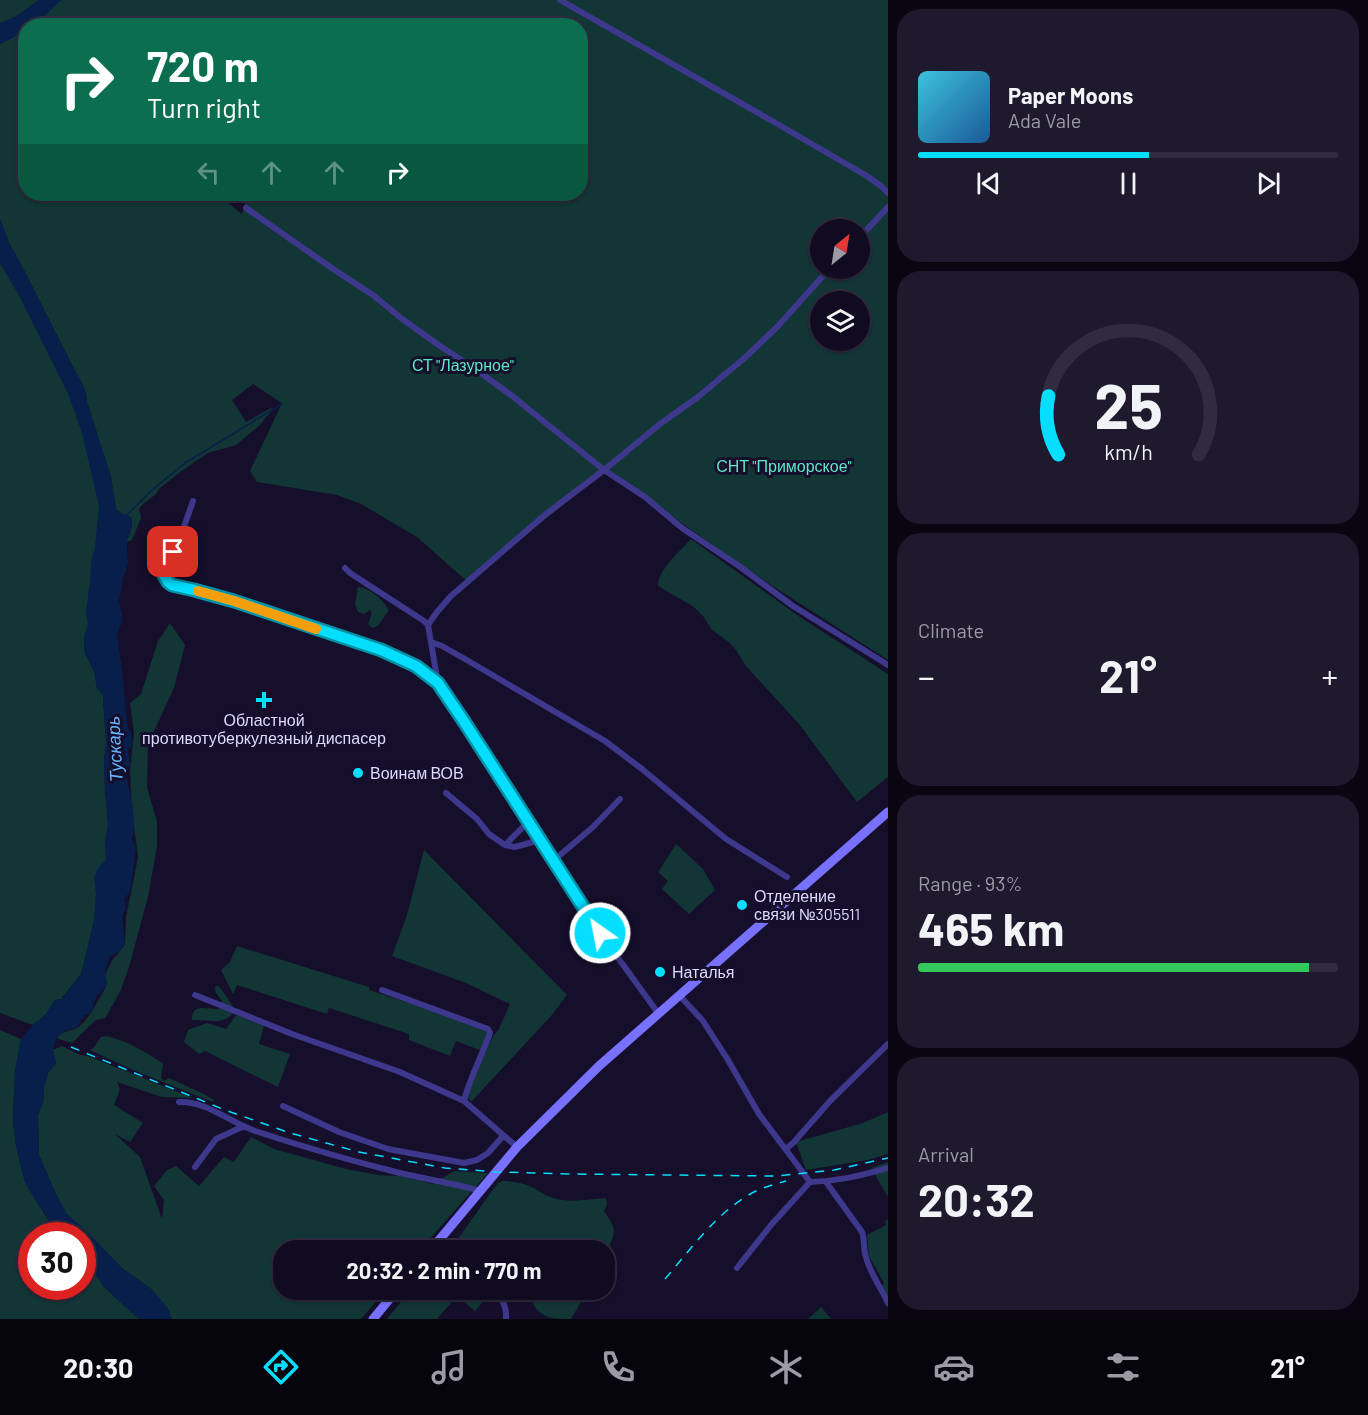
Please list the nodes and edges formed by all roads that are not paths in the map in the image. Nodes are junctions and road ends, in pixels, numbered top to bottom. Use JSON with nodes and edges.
{"nodes":[{"id":1,"x":560,"y":0,"type":"edge"},
{"id":2,"x":888,"y":193,"type":"edge"},
{"id":3,"x":888,"y":207,"type":"edge"},
{"id":4,"x":246,"y":208,"type":"dead end"},
{"id":5,"x":870,"y":226,"type":"edge"},
{"id":6,"x":820,"y":279,"type":"edge"},
{"id":7,"x":604,"y":470,"type":"junction"},
{"id":8,"x":193,"y":501,"type":"dead end"},
{"id":9,"x":345,"y":568,"type":"dead end"},
{"id":10,"x":428,"y":625,"type":"junction"},
{"id":11,"x":431,"y":642,"type":"junction"},
{"id":12,"x":888,"y":665,"type":"edge"},
{"id":13,"x":438,"y":683,"type":"junction"},
{"id":14,"x":446,"y":793,"type":"dead end"},
{"id":15,"x":620,"y":799,"type":"dead end"},
{"id":16,"x":888,"y":812,"type":"edge"},
{"id":17,"x":528,"y":822,"type":"junction"},
{"id":18,"x":540,"y":840,"type":"junction"},
{"id":19,"x":504,"y":845,"type":"junction"},
{"id":20,"x":553,"y":861,"type":"junction"},
{"id":21,"x":787,"y":877,"type":"dead end"},
{"id":22,"x":382,"y":990,"type":"dead end"},
{"id":23,"x":195,"y":995,"type":"dead end"},
{"id":24,"x":679,"y":995,"type":"junction"},
{"id":25,"x":658,"y":1013,"type":"junction"},
{"id":26,"x":888,"y":1044,"type":"edge"},
{"id":27,"x":464,"y":1101,"type":"junction"},
{"id":28,"x":178,"y":1102,"type":"dead end"},
{"id":29,"x":284,"y":1106,"type":"dead end"},
{"id":30,"x":244,"y":1126,"type":"junction"},
{"id":31,"x":503,"y":1136,"type":"junction"},
{"id":32,"x":517,"y":1147,"type":"junction"},
{"id":33,"x":786,"y":1149,"type":"junction"},
{"id":34,"x":195,"y":1167,"type":"dead end"},
{"id":35,"x":888,"y":1168,"type":"edge"},
{"id":36,"x":810,"y":1182,"type":"junction"},
{"id":37,"x":826,"y":1182,"type":"junction"},
{"id":38,"x":481,"y":1191,"type":"junction"},
{"id":39,"x":442,"y":1240,"type":"edge"},
{"id":40,"x":737,"y":1268,"type":"dead end"},
{"id":41,"x":389,"y":1300,"type":"edge"},
{"id":42,"x":502,"y":1300,"type":"edge"},
{"id":43,"x":888,"y":1303,"type":"edge"},
{"id":44,"x":373,"y":1319,"type":"edge"},
{"id":45,"x":506,"y":1319,"type":"edge"}],
"edges":[{"from":1,"to":2,"type":"street"},
{"from":3,"to":5,"type":"street"},
{"from":4,"to":7,"type":"street"},
{"from":6,"to":7,"type":"street"},
{"from":7,"to":10,"type":"street"},
{"from":7,"to":12,"type":"street"},
{"from":8,"to":13,"type":"street"},
{"from":9,"to":10,"type":"street"},
{"from":10,"to":11,"type":"street"},
{"from":11,"to":13,"type":"street"},
{"from":11,"to":21,"type":"street"},
{"from":13,"to":17,"type":"street"},
{"from":14,"to":19,"type":"street"},
{"from":15,"to":20,"type":"street"},
{"from":16,"to":24,"type":"main road"},
{"from":17,"to":18,"type":"street"},
{"from":17,"to":19,"type":"street"},
{"from":18,"to":19,"type":"street"},
{"from":18,"to":20,"type":"street"},
{"from":20,"to":25,"type":"street"},
{"from":22,"to":27,"type":"street"},
{"from":23,"to":27,"type":"street"},
{"from":24,"to":25,"type":"main road"},
{"from":24,"to":33,"type":"street"},
{"from":25,"to":32,"type":"main road"},
{"from":26,"to":33,"type":"street"},
{"from":27,"to":31,"type":"street"},
{"from":28,"to":30,"type":"street"},
{"from":29,"to":31,"type":"street"},
{"from":30,"to":34,"type":"street"},
{"from":30,"to":38,"type":"street"},
{"from":31,"to":32,"type":"street"},
{"from":32,"to":38,"type":"main road"},
{"from":33,"to":36,"type":"street"},
{"from":35,"to":37,"type":"street"},
{"from":36,"to":37,"type":"street"},
{"from":36,"to":40,"type":"street"},
{"from":37,"to":43,"type":"street"},
{"from":38,"to":39,"type":"main road"},
{"from":41,"to":44,"type":"main road"},
{"from":42,"to":45,"type":"street"}]}
